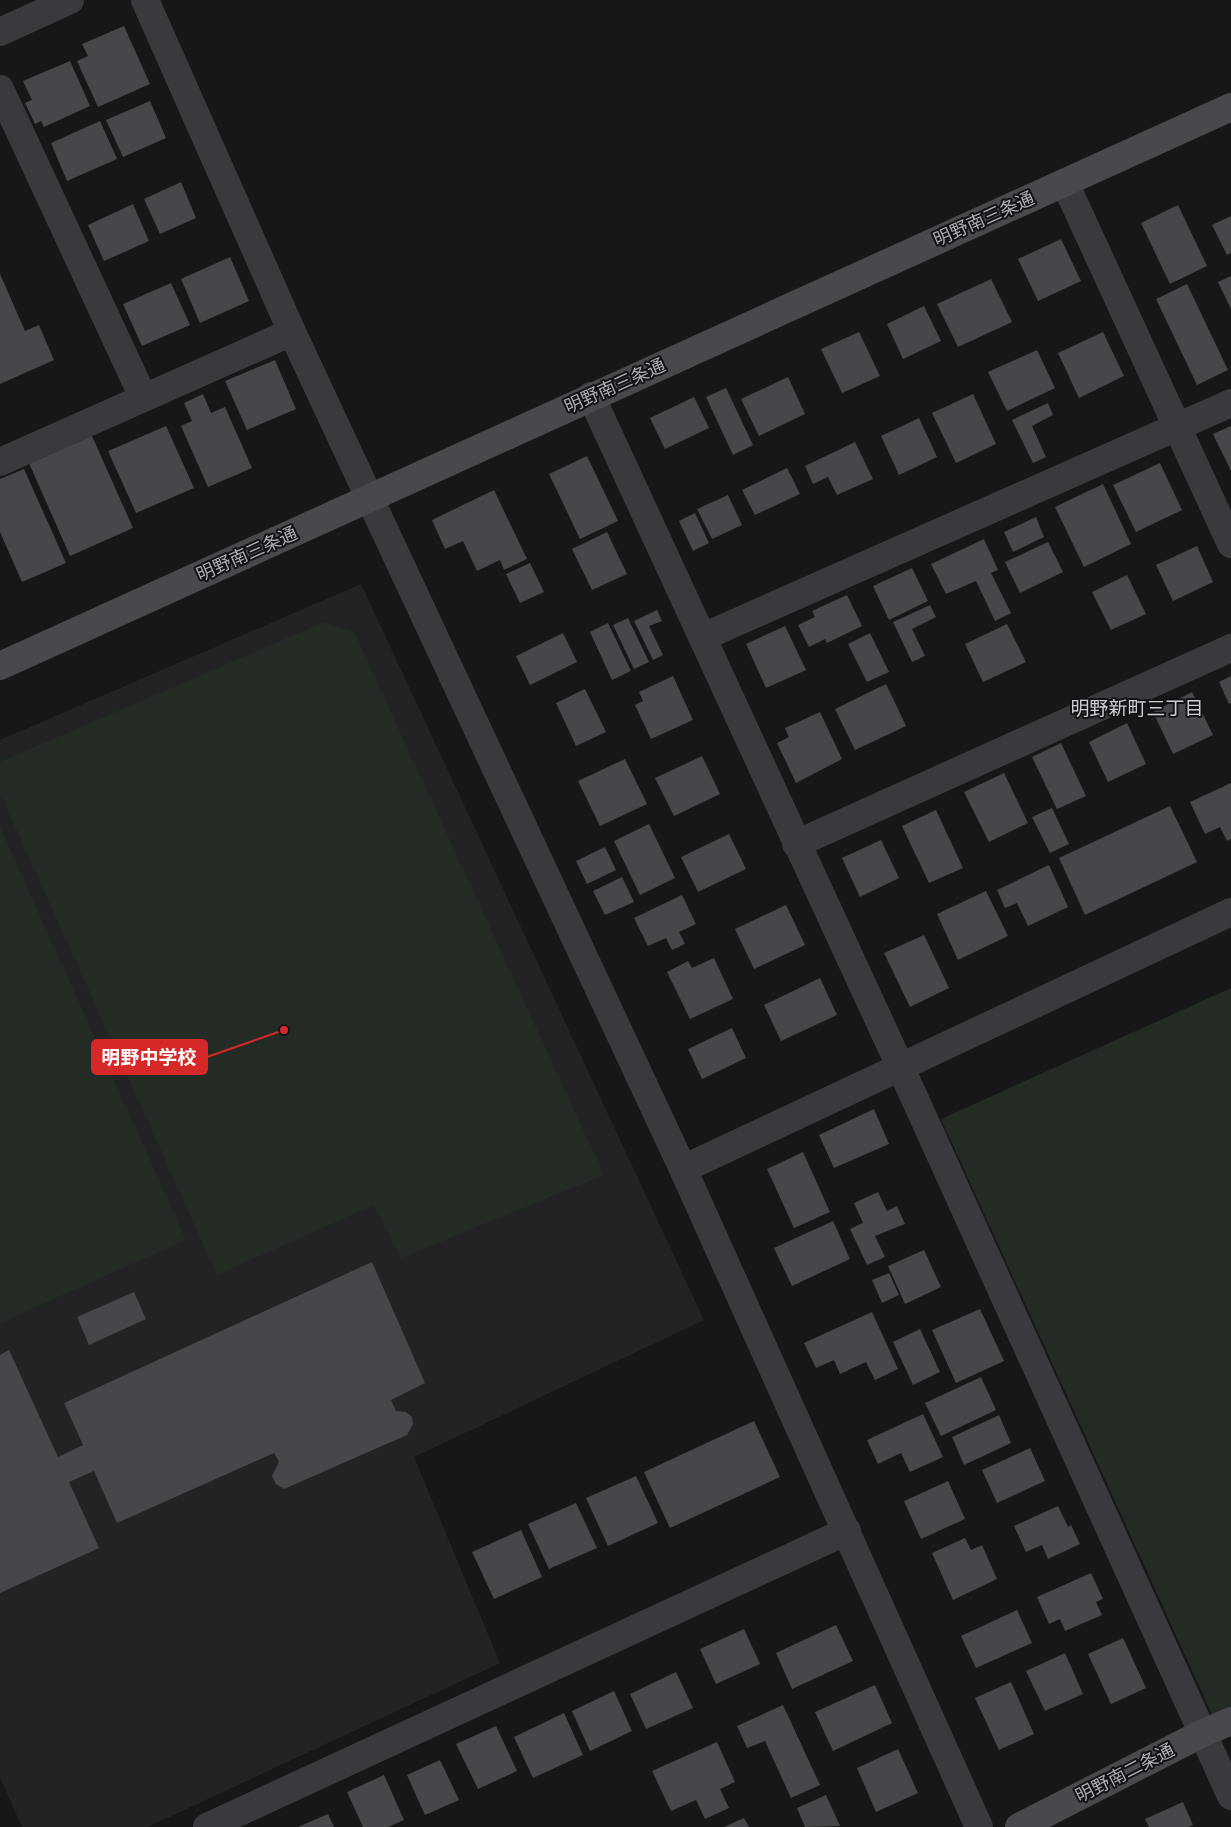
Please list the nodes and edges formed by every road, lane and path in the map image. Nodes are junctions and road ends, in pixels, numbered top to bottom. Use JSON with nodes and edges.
{"nodes":[{"id":1,"x":70,"y":0,"type":"edge"},
{"id":2,"x":145,"y":0,"type":"edge"},
{"id":3,"x":0,"y":32,"type":"edge"},
{"id":4,"x":0,"y":89,"type":"edge"},
{"id":5,"x":1231,"y":107,"type":"edge"},
{"id":6,"x":1064,"y":183,"type":"junction"},
{"id":7,"x":292,"y":332,"type":"junction"},
{"id":8,"x":591,"y":396,"type":"junction"},
{"id":9,"x":143,"y":397,"type":"junction"},
{"id":10,"x":1231,"y":403,"type":"edge"},
{"id":11,"x":1176,"y":428,"type":"junction"},
{"id":12,"x":0,"y":462,"type":"edge"},
{"id":13,"x":370,"y":498,"type":"junction"},
{"id":14,"x":1231,"y":544,"type":"edge"},
{"id":15,"x":703,"y":637,"type":"junction"},
{"id":16,"x":1231,"y":648,"type":"edge"},
{"id":17,"x":0,"y":666,"type":"edge"},
{"id":18,"x":796,"y":844,"type":"junction"},
{"id":19,"x":1231,"y":912,"type":"edge"},
{"id":20,"x":900,"y":1066,"type":"junction"},
{"id":21,"x":683,"y":1169,"type":"junction"},
{"id":22,"x":847,"y":1531,"type":"junction"},
{"id":23,"x":1231,"y":1721,"type":"edge"},
{"id":24,"x":1202,"y":1734,"type":"junction"},
{"id":25,"x":1231,"y":1796,"type":"edge"},
{"id":26,"x":207,"y":1827,"type":"edge"},
{"id":27,"x":979,"y":1827,"type":"edge"},
{"id":28,"x":1019,"y":1827,"type":"edge"}],
"edges":[{"from":1,"to":3,"type":"street"},
{"from":2,"to":7,"type":"street"},
{"from":4,"to":9,"type":"street"},
{"from":5,"to":6,"type":"street","name":"明野南三条通"},
{"from":6,"to":8,"type":"street","name":"明野南三条通"},
{"from":6,"to":11,"type":"street"},
{"from":7,"to":9,"type":"street"},
{"from":7,"to":13,"type":"street"},
{"from":8,"to":13,"type":"street","name":"明野南三条通"},
{"from":8,"to":15,"type":"street"},
{"from":9,"to":12,"type":"street"},
{"from":10,"to":11,"type":"street"},
{"from":11,"to":14,"type":"street"},
{"from":11,"to":15,"type":"street"},
{"from":13,"to":17,"type":"street","name":"明野南三条通"},
{"from":13,"to":21,"type":"street"},
{"from":15,"to":18,"type":"street"},
{"from":16,"to":18,"type":"street"},
{"from":18,"to":20,"type":"street"},
{"from":19,"to":20,"type":"street"},
{"from":20,"to":21,"type":"street"},
{"from":20,"to":24,"type":"street"},
{"from":21,"to":22,"type":"street"},
{"from":22,"to":26,"type":"street"},
{"from":22,"to":27,"type":"street"},
{"from":23,"to":24,"type":"street","name":"明野南二条通"},
{"from":24,"to":25,"type":"street"},
{"from":24,"to":28,"type":"street","name":"明野南二条通"}]}
